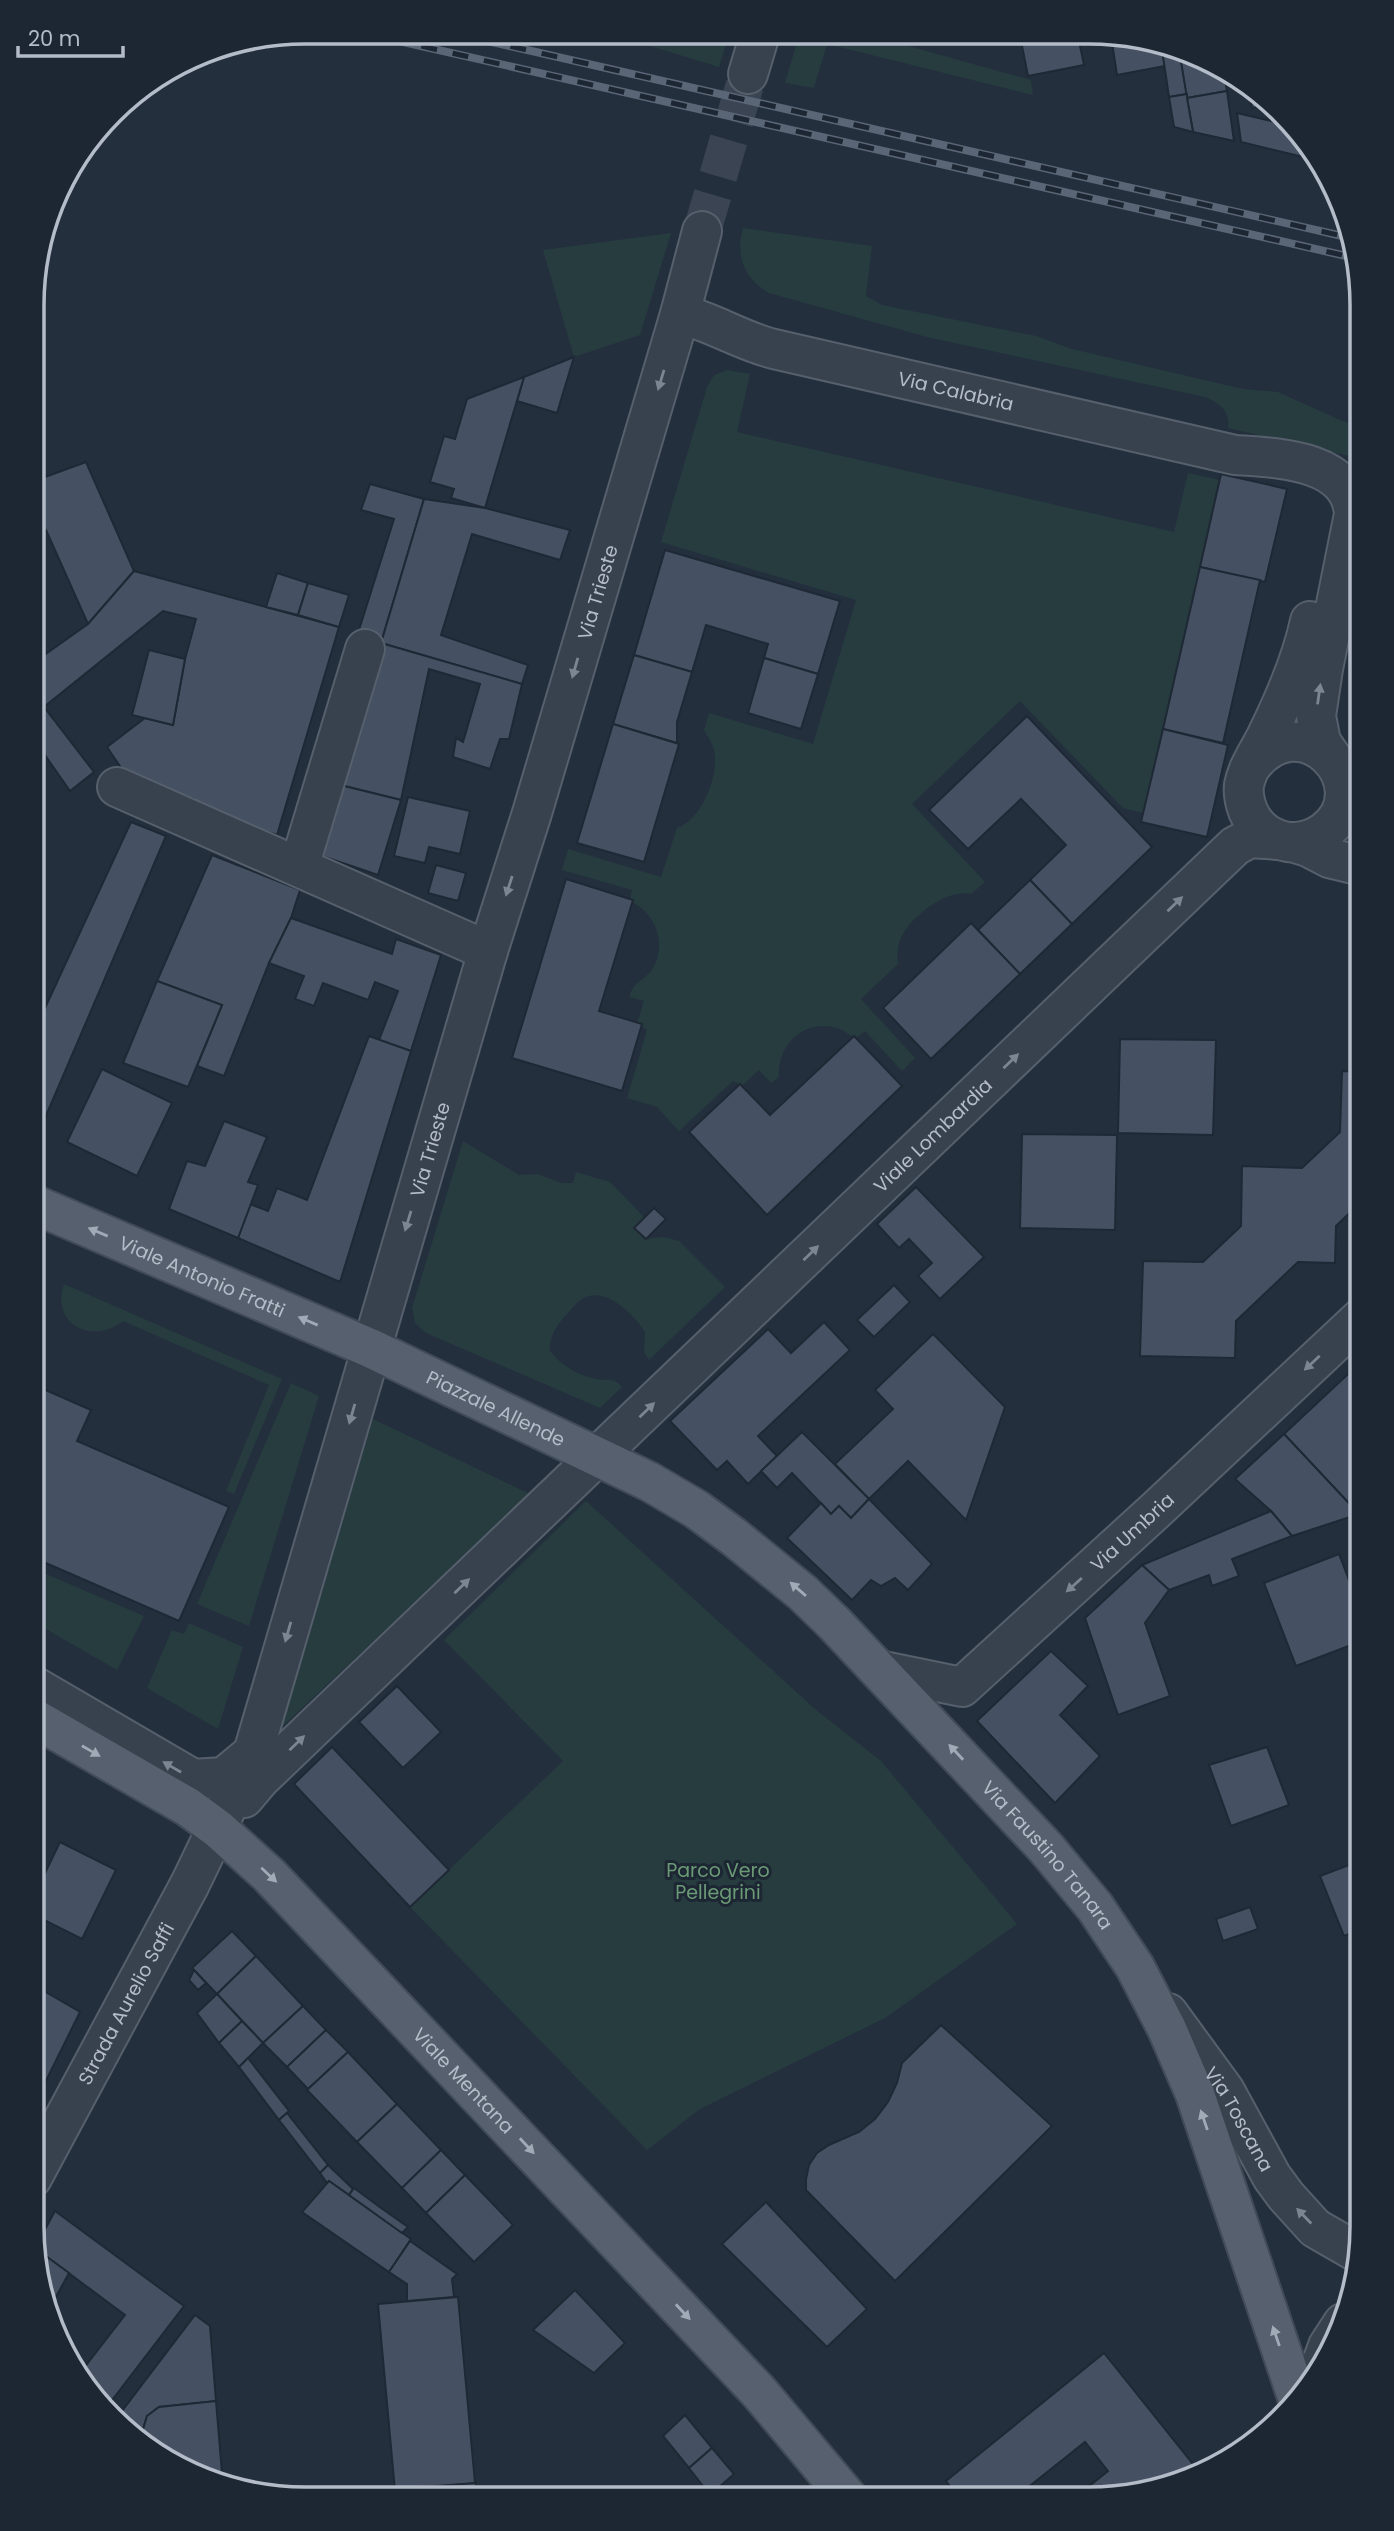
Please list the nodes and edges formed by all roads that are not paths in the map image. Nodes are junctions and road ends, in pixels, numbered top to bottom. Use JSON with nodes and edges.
{"nodes":[{"id":1,"x":757,"y":44,"type":"edge"},
{"id":2,"x":748,"y":74,"type":"tunnel mouth"},
{"id":3,"x":702,"y":231,"type":"tunnel mouth"},
{"id":4,"x":680,"y":314,"type":"junction"},
{"id":5,"x":1235,"y":455,"type":"junction"},
{"id":6,"x":1350,"y":495,"type":"edge"},
{"id":7,"x":1350,"y":534,"type":"edge"},
{"id":8,"x":365,"y":649,"type":"dead end"},
{"id":9,"x":1336,"y":765,"type":"junction"},
{"id":10,"x":1249,"y":769,"type":"junction"},
{"id":11,"x":1350,"y":787,"type":"edge"},
{"id":12,"x":117,"y":788,"type":"dead end"},
{"id":13,"x":1285,"y":841,"type":"junction"},
{"id":14,"x":1350,"y":863,"type":"edge"},
{"id":15,"x":299,"y":867,"type":"junction"},
{"id":16,"x":488,"y":951,"type":"junction"},
{"id":17,"x":44,"y":1209,"type":"edge"},
{"id":18,"x":1350,"y":1328,"type":"edge"},
{"id":19,"x":370,"y":1348,"type":"junction"},
{"id":20,"x":598,"y":1457,"type":"junction"},
{"id":21,"x":879,"y":1670,"type":"junction"},
{"id":22,"x":44,"y":1692,"type":"edge"},
{"id":23,"x":44,"y":1724,"type":"edge"},
{"id":24,"x":253,"y":1753,"type":"junction"},
{"id":25,"x":218,"y":1829,"type":"junction"},
{"id":26,"x":1135,"y":1967,"type":"junction"},
{"id":27,"x":44,"y":2155,"type":"edge"},
{"id":28,"x":1349,"y":2248,"type":"edge"},
{"id":29,"x":1294,"y":2388,"type":"edge"},
{"id":30,"x":839,"y":2487,"type":"edge"}],
"edges":[{"from":1,"to":2,"type":"street"},
{"from":3,"to":4,"type":"street","name":"Via Trieste"},
{"from":4,"to":5,"type":"street","name":"Via Calabria"},
{"from":4,"to":16,"type":"street","name":"Via Trieste","one_way":true},
{"from":6,"to":5,"type":"street","name":"Via Calabria","one_way":true},
{"from":5,"to":10,"type":"street","name":"Via Calabria"},
{"from":9,"to":7,"type":"street","name":"Via Calabria","one_way":true},
{"from":8,"to":15,"type":"street"},
{"from":9,"to":10,"type":"street"},
{"from":9,"to":11,"type":"street"},
{"from":9,"to":13,"type":"street","name":"Viale Lombardia"},
{"from":10,"to":13,"type":"street"},
{"from":12,"to":15,"type":"street"},
{"from":13,"to":14,"type":"street"},
{"from":20,"to":13,"type":"street","name":"Viale Lombardia","one_way":true},
{"from":15,"to":16,"type":"street"},
{"from":16,"to":19,"type":"street","name":"Via Trieste","one_way":true},
{"from":19,"to":17,"type":"main road","name":"Viale Antonio Fratti","one_way":true},
{"from":18,"to":21,"type":"street","name":"Via Umbria","one_way":true},
{"from":19,"to":20,"type":"main road","name":"Piazzale Allende"},
{"from":19,"to":24,"type":"street","one_way":true},
{"from":21,"to":20,"type":"main road","name":"Via Faustino Tanara","one_way":true},
{"from":25,"to":20,"type":"street","one_way":true},
{"from":26,"to":21,"type":"main road","name":"Via Faustino Tanara","one_way":true},
{"from":24,"to":22,"type":"street","one_way":true},
{"from":23,"to":25,"type":"main road","name":"Viale Mentana","one_way":true},
{"from":24,"to":25,"type":"street"},
{"from":25,"to":27,"type":"street","name":"Strada Aurelio Saffi"},
{"from":25,"to":30,"type":"main road","name":"Viale Mentana","one_way":true},
{"from":28,"to":26,"type":"street","name":"Via Toscana","one_way":true},
{"from":29,"to":26,"type":"main road","name":"Via Faustino Tanara","one_way":true}]}
